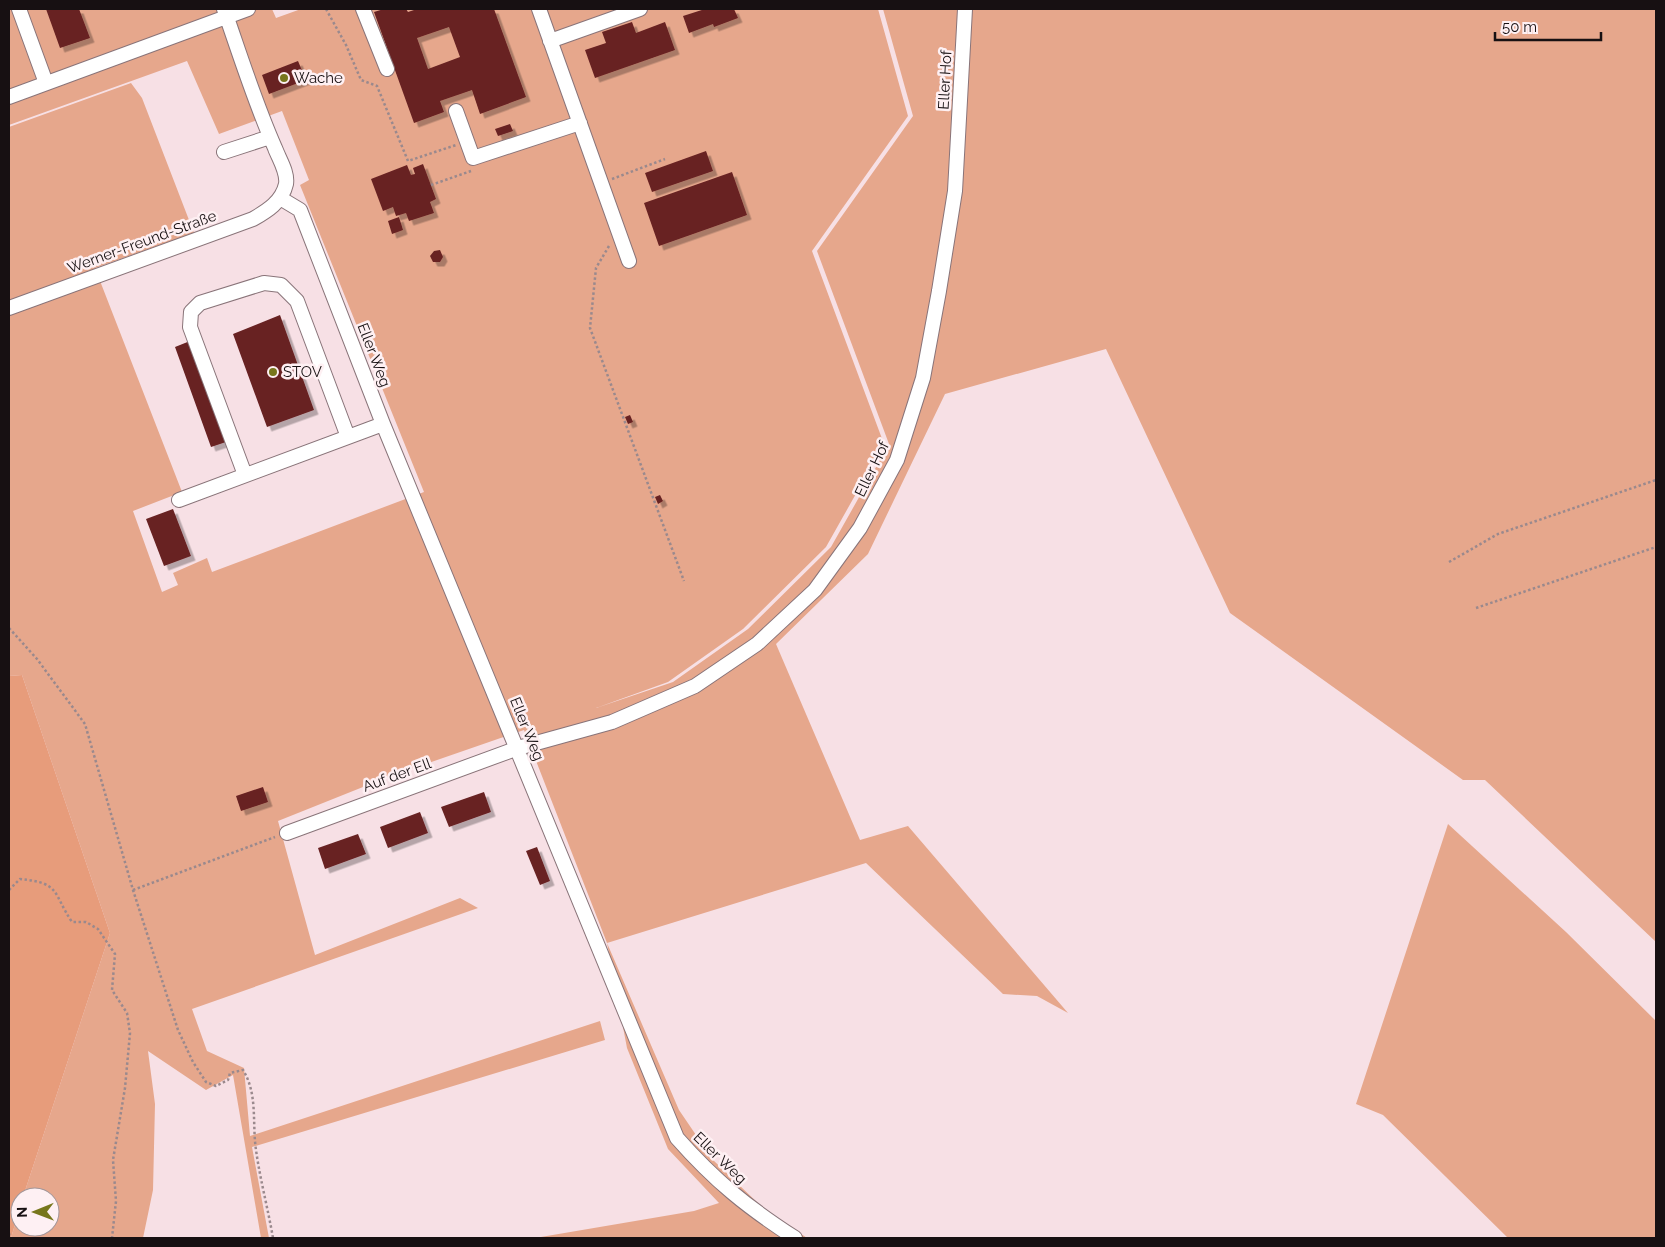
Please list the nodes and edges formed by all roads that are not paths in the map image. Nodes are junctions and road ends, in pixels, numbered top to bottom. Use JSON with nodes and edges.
{"nodes":[{"id":1,"x":19,"y":9,"type":"edge"},
{"id":2,"x":248,"y":9,"type":"edge"},
{"id":3,"x":363,"y":9,"type":"edge"},
{"id":4,"x":538,"y":9,"type":"edge"},
{"id":5,"x":640,"y":9,"type":"edge"},
{"id":6,"x":965,"y":9,"type":"edge"},
{"id":7,"x":225,"y":13,"type":"edge"},
{"id":8,"x":550,"y":41,"type":"junction"},
{"id":9,"x":387,"y":68,"type":"dead end"},
{"id":10,"x":46,"y":83,"type":"junction"},
{"id":11,"x":9,"y":97,"type":"edge"},
{"id":12,"x":456,"y":111,"type":"dead end"},
{"id":13,"x":580,"y":123,"type":"junction"},
{"id":14,"x":270,"y":137,"type":"junction"},
{"id":15,"x":224,"y":152,"type":"dead end"},
{"id":16,"x":280,"y":198,"type":"junction"},
{"id":17,"x":629,"y":261,"type":"dead end"},
{"id":18,"x":9,"y":308,"type":"edge"},
{"id":19,"x":383,"y":424,"type":"junction"},
{"id":20,"x":348,"y":437,"type":"junction"},
{"id":21,"x":246,"y":475,"type":"junction"},
{"id":22,"x":179,"y":500,"type":"dead end"},
{"id":23,"x":518,"y":748,"type":"junction"},
{"id":24,"x":287,"y":833,"type":"road end"},
{"id":25,"x":795,"y":1238,"type":"edge"}],
"edges":[{"from":1,"to":10,"type":"street"},
{"from":2,"to":7,"type":"street"},
{"from":3,"to":9,"type":"street"},
{"from":4,"to":8,"type":"street"},
{"from":5,"to":8,"type":"street"},
{"from":6,"to":23,"type":"street","name":"Eller Hof"},
{"from":7,"to":10,"type":"street"},
{"from":7,"to":14,"type":"street"},
{"from":8,"to":13,"type":"street"},
{"from":10,"to":11,"type":"street"},
{"from":12,"to":13,"type":"street"},
{"from":13,"to":17,"type":"street"},
{"from":14,"to":15,"type":"street"},
{"from":14,"to":16,"type":"street"},
{"from":16,"to":18,"type":"street","name":"Werner-Freund-Straße"},
{"from":16,"to":19,"type":"street","name":"Eller Weg"},
{"from":19,"to":20,"type":"street"},
{"from":19,"to":23,"type":"street","name":"Eller Weg"},
{"from":20,"to":21,"type":"street"},
{"from":20,"to":21,"type":"street"},
{"from":21,"to":22,"type":"street"},
{"from":23,"to":24,"type":"street","name":"Auf der Ell"},
{"from":23,"to":25,"type":"street","name":"Eller Weg"}]}
